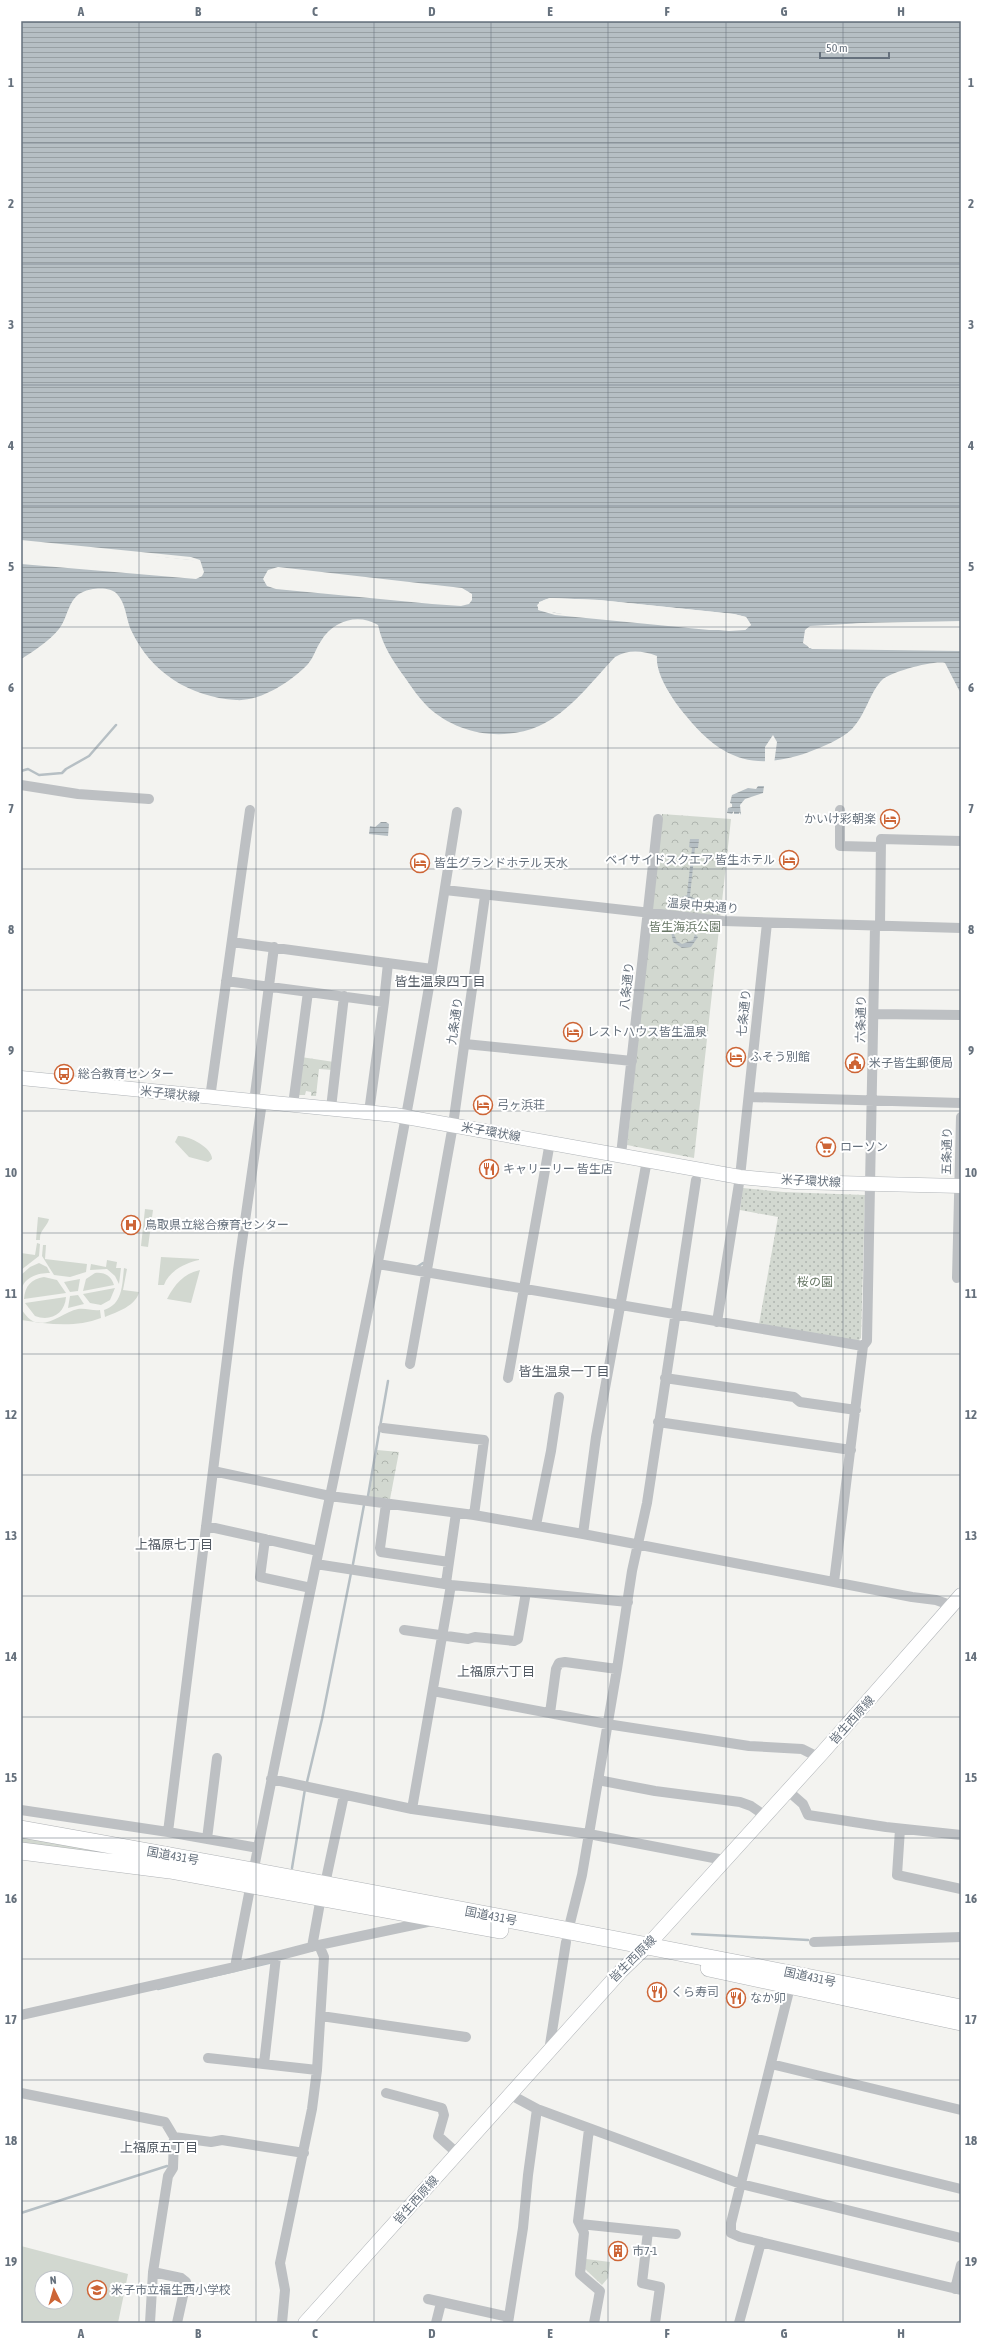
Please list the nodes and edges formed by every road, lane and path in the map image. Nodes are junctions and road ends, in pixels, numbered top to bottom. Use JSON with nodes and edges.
{"nodes":[{"id":1,"x":21,"y":785,"type":"edge"},
{"id":2,"x":149,"y":799,"type":"dead end"},
{"id":3,"x":250,"y":810,"type":"dead end"},
{"id":4,"x":840,"y":810,"type":"dead end"},
{"id":5,"x":457,"y":812,"type":"dead end"},
{"id":6,"x":658,"y":819,"type":"dead end"},
{"id":7,"x":961,"y":841,"type":"edge"},
{"id":8,"x":882,"y":843,"type":"junction"},
{"id":9,"x":445,"y":890,"type":"junction"},
{"id":10,"x":485,"y":896,"type":"junction"},
{"id":11,"x":647,"y":914,"type":"junction"},
{"id":12,"x":767,"y":923,"type":"junction"},
{"id":13,"x":878,"y":926,"type":"junction"},
{"id":14,"x":961,"y":928,"type":"edge"},
{"id":15,"x":232,"y":942,"type":"junction"},
{"id":16,"x":274,"y":947,"type":"junction"},
{"id":17,"x":388,"y":963,"type":"junction"},
{"id":18,"x":432,"y":969,"type":"junction"},
{"id":19,"x":226,"y":981,"type":"junction"},
{"id":20,"x":269,"y":986,"type":"junction"},
{"id":21,"x":308,"y":992,"type":"junction"},
{"id":22,"x":344,"y":996,"type":"junction"},
{"id":23,"x":384,"y":1002,"type":"junction"},
{"id":24,"x":874,"y":1014,"type":"junction"},
{"id":25,"x":961,"y":1015,"type":"edge"},
{"id":26,"x":465,"y":1044,"type":"junction"},
{"id":27,"x":632,"y":1061,"type":"junction"},
{"id":28,"x":21,"y":1078,"type":"edge"},
{"id":29,"x":748,"y":1097,"type":"junction"},
{"id":30,"x":210,"y":1098,"type":"junction"},
{"id":31,"x":873,"y":1100,"type":"junction"},
{"id":32,"x":258,"y":1102,"type":"junction"},
{"id":33,"x":961,"y":1103,"type":"edge"},
{"id":34,"x":293,"y":1105,"type":"junction"},
{"id":35,"x":331,"y":1108,"type":"junction"},
{"id":36,"x":370,"y":1112,"type":"junction"},
{"id":37,"x":406,"y":1117,"type":"junction"},
{"id":38,"x":961,"y":1117,"type":"edge"},
{"id":39,"x":452,"y":1125,"type":"junction"},
{"id":40,"x":550,"y":1142,"type":"junction"},
{"id":41,"x":621,"y":1155,"type":"junction"},
{"id":42,"x":647,"y":1160,"type":"junction"},
{"id":43,"x":740,"y":1176,"type":"junction"},
{"id":44,"x":696,"y":1180,"type":"dead end"},
{"id":45,"x":872,"y":1184,"type":"junction"},
{"id":46,"x":960,"y":1186,"type":"edge"},
{"id":47,"x":378,"y":1264,"type":"junction"},
{"id":48,"x":426,"y":1272,"type":"junction"},
{"id":49,"x":957,"y":1278,"type":"dead end"},
{"id":50,"x":524,"y":1290,"type":"junction"},
{"id":51,"x":619,"y":1305,"type":"junction"},
{"id":52,"x":675,"y":1315,"type":"junction"},
{"id":53,"x":717,"y":1322,"type":"junction"},
{"id":54,"x":863,"y":1346,"type":"junction"},
{"id":55,"x":410,"y":1364,"type":"dead end"},
{"id":56,"x":508,"y":1378,"type":"dead end"},
{"id":57,"x":665,"y":1378,"type":"junction"},
{"id":58,"x":559,"y":1397,"type":"dead end"},
{"id":59,"x":856,"y":1410,"type":"junction"},
{"id":60,"x":658,"y":1422,"type":"junction"},
{"id":61,"x":383,"y":1428,"type":"dead end"},
{"id":62,"x":851,"y":1450,"type":"junction"},
{"id":63,"x":213,"y":1471,"type":"junction"},
{"id":64,"x":330,"y":1496,"type":"junction"},
{"id":65,"x":386,"y":1504,"type":"junction"},
{"id":66,"x":456,"y":1513,"type":"junction"},
{"id":67,"x":474,"y":1515,"type":"junction"},
{"id":68,"x":536,"y":1525,"type":"junction"},
{"id":69,"x":206,"y":1526,"type":"junction"},
{"id":70,"x":583,"y":1534,"type":"junction"},
{"id":71,"x":265,"y":1539,"type":"junction"},
{"id":72,"x":638,"y":1544,"type":"junction"},
{"id":73,"x":318,"y":1551,"type":"junction"},
{"id":74,"x":449,"y":1562,"type":"junction"},
{"id":75,"x":316,"y":1564,"type":"junction"},
{"id":76,"x":834,"y":1582,"type":"junction"},
{"id":77,"x":448,"y":1584,"type":"junction"},
{"id":78,"x":311,"y":1588,"type":"junction"},
{"id":79,"x":526,"y":1592,"type":"junction"},
{"id":80,"x":957,"y":1600,"type":"edge"},
{"id":81,"x":628,"y":1602,"type":"junction"},
{"id":82,"x":404,"y":1630,"type":"dead end"},
{"id":83,"x":444,"y":1636,"type":"junction"},
{"id":84,"x":618,"y":1669,"type":"junction"},
{"id":85,"x":433,"y":1692,"type":"junction"},
{"id":86,"x":550,"y":1713,"type":"junction"},
{"id":87,"x":607,"y":1724,"type":"junction"},
{"id":88,"x":218,"y":1758,"type":"dead end"},
{"id":89,"x":818,"y":1758,"type":"junction"},
{"id":90,"x":271,"y":1779,"type":"junction"},
{"id":91,"x":598,"y":1780,"type":"junction"},
{"id":92,"x":787,"y":1790,"type":"junction"},
{"id":93,"x":344,"y":1794,"type":"junction"},
{"id":94,"x":412,"y":1809,"type":"junction"},
{"id":95,"x":21,"y":1810,"type":"edge"},
{"id":96,"x":764,"y":1815,"type":"junction"},
{"id":97,"x":21,"y":1829,"type":"edge"},
{"id":98,"x":900,"y":1829,"type":"junction"},
{"id":99,"x":168,"y":1832,"type":"junction"},
{"id":100,"x":589,"y":1834,"type":"junction"},
{"id":101,"x":961,"y":1835,"type":"edge"},
{"id":102,"x":208,"y":1839,"type":"junction"},
{"id":103,"x":258,"y":1848,"type":"junction"},
{"id":104,"x":21,"y":1851,"type":"edge"},
{"id":105,"x":724,"y":1860,"type":"junction"},
{"id":106,"x":252,"y":1877,"type":"junction"},
{"id":107,"x":961,"y":1889,"type":"edge"},
{"id":108,"x":323,"y":1890,"type":"junction"},
{"id":109,"x":442,"y":1918,"type":"junction"},
{"id":110,"x":567,"y":1937,"type":"junction"},
{"id":111,"x":961,"y":1937,"type":"edge"},
{"id":112,"x":814,"y":1942,"type":"dead end"},
{"id":113,"x":316,"y":1946,"type":"junction"},
{"id":114,"x":643,"y":1950,"type":"junction"},
{"id":115,"x":276,"y":1958,"type":"junction"},
{"id":116,"x":235,"y":1968,"type":"junction"},
{"id":117,"x":790,"y":1987,"type":"junction"},
{"id":118,"x":961,"y":2008,"type":"edge"},
{"id":119,"x":21,"y":2014,"type":"edge"},
{"id":120,"x":321,"y":2016,"type":"junction"},
{"id":121,"x":961,"y":2022,"type":"edge"},
{"id":122,"x":466,"y":2037,"type":"dead end"},
{"id":123,"x":549,"y":2051,"type":"junction"},
{"id":124,"x":208,"y":2058,"type":"dead end"},
{"id":125,"x":264,"y":2064,"type":"junction"},
{"id":126,"x":771,"y":2064,"type":"junction"},
{"id":127,"x":317,"y":2070,"type":"junction"},
{"id":128,"x":21,"y":2093,"type":"edge"},
{"id":129,"x":386,"y":2093,"type":"dead end"},
{"id":130,"x":511,"y":2095,"type":"junction"},
{"id":131,"x":537,"y":2109,"type":"junction"},
{"id":132,"x":961,"y":2110,"type":"edge"},
{"id":133,"x":590,"y":2129,"type":"junction"},
{"id":134,"x":174,"y":2137,"type":"junction"},
{"id":135,"x":753,"y":2138,"type":"junction"},
{"id":136,"x":304,"y":2153,"type":"junction"},
{"id":137,"x":458,"y":2154,"type":"junction"},
{"id":138,"x":741,"y":2184,"type":"junction"},
{"id":139,"x":961,"y":2189,"type":"edge"},
{"id":140,"x":580,"y":2224,"type":"junction"},
{"id":141,"x":648,"y":2231,"type":"junction"},
{"id":142,"x":676,"y":2234,"type":"dead end"},
{"id":143,"x":961,"y":2238,"type":"edge"},
{"id":144,"x":761,"y":2242,"type":"junction"},
{"id":145,"x":961,"y":2265,"type":"edge"},
{"id":146,"x":153,"y":2272,"type":"junction"},
{"id":147,"x":958,"y":2290,"type":"edge"},
{"id":148,"x":428,"y":2299,"type":"dead end"},
{"id":149,"x":441,"y":2303,"type":"junction"},
{"id":150,"x":508,"y":2320,"type":"edge"},
{"id":151,"x":151,"y":2323,"type":"edge"},
{"id":152,"x":177,"y":2323,"type":"edge"},
{"id":153,"x":282,"y":2323,"type":"edge"},
{"id":154,"x":305,"y":2323,"type":"edge"},
{"id":155,"x":436,"y":2323,"type":"edge"},
{"id":156,"x":594,"y":2323,"type":"edge"},
{"id":157,"x":655,"y":2323,"type":"edge"},
{"id":158,"x":739,"y":2323,"type":"edge"}],
"edges":[{"from":1,"to":2,"type":"street"},
{"from":3,"to":15,"type":"street"},
{"from":4,"to":8,"type":"street"},
{"from":5,"to":9,"type":"street"},
{"from":6,"to":11,"type":"street","name":"八条通り"},
{"from":7,"to":8,"type":"street"},
{"from":8,"to":13,"type":"street","name":"六条通り"},
{"from":9,"to":10,"type":"street","name":"温泉中央通り"},
{"from":9,"to":18,"type":"street"},
{"from":10,"to":11,"type":"street","name":"温泉中央通り"},
{"from":10,"to":26,"type":"street","name":"九条通り"},
{"from":11,"to":12,"type":"street","name":"温泉中央通り"},
{"from":11,"to":27,"type":"street","name":"八条通り"},
{"from":12,"to":13,"type":"street","name":"温泉中央通り"},
{"from":12,"to":29,"type":"street","name":"七条通り"},
{"from":13,"to":14,"type":"street","name":"温泉中央通り"},
{"from":13,"to":24,"type":"street","name":"六条通り"},
{"from":15,"to":16,"type":"street"},
{"from":15,"to":19,"type":"street"},
{"from":16,"to":17,"type":"street"},
{"from":16,"to":20,"type":"street"},
{"from":17,"to":18,"type":"street"},
{"from":17,"to":23,"type":"street"},
{"from":18,"to":37,"type":"street"},
{"from":19,"to":20,"type":"street"},
{"from":19,"to":30,"type":"street"},
{"from":20,"to":21,"type":"street"},
{"from":20,"to":32,"type":"street"},
{"from":21,"to":22,"type":"street"},
{"from":21,"to":34,"type":"street"},
{"from":22,"to":23,"type":"street"},
{"from":22,"to":35,"type":"street"},
{"from":23,"to":36,"type":"street"},
{"from":24,"to":25,"type":"street"},
{"from":24,"to":31,"type":"street","name":"六条通り"},
{"from":26,"to":27,"type":"street"},
{"from":26,"to":39,"type":"street","name":"九条通り"},
{"from":27,"to":41,"type":"street","name":"八条通り"},
{"from":28,"to":30,"type":"main road","name":"米子環状線"},
{"from":29,"to":31,"type":"street"},
{"from":29,"to":43,"type":"street","name":"七条通り"},
{"from":30,"to":32,"type":"main road","name":"米子環状線"},
{"from":31,"to":33,"type":"street"},
{"from":31,"to":45,"type":"street","name":"六条通り"},
{"from":32,"to":34,"type":"main road","name":"米子環状線"},
{"from":32,"to":63,"type":"street"},
{"from":34,"to":35,"type":"main road","name":"米子環状線"},
{"from":35,"to":36,"type":"main road","name":"米子環状線"},
{"from":36,"to":37,"type":"main road","name":"米子環状線"},
{"from":37,"to":39,"type":"main road","name":"米子環状線"},
{"from":37,"to":47,"type":"street"},
{"from":38,"to":46,"type":"street","name":"五条通り"},
{"from":39,"to":40,"type":"main road","name":"米子環状線"},
{"from":39,"to":48,"type":"street","name":"九条通り"},
{"from":40,"to":41,"type":"main road","name":"米子環状線"},
{"from":40,"to":50,"type":"street"},
{"from":41,"to":42,"type":"main road","name":"米子環状線"},
{"from":42,"to":43,"type":"main road","name":"米子環状線"},
{"from":42,"to":51,"type":"street"},
{"from":43,"to":45,"type":"main road","name":"米子環状線"},
{"from":43,"to":53,"type":"street","name":"七条通り"},
{"from":44,"to":52,"type":"street"},
{"from":45,"to":46,"type":"main road","name":"米子環状線"},
{"from":45,"to":54,"type":"street","name":"六条通り"},
{"from":46,"to":49,"type":"street","name":"五条通り"},
{"from":47,"to":48,"type":"street"},
{"from":47,"to":64,"type":"street"},
{"from":48,"to":50,"type":"street"},
{"from":48,"to":55,"type":"street","name":"九条通り"},
{"from":50,"to":51,"type":"street"},
{"from":50,"to":56,"type":"street"},
{"from":51,"to":52,"type":"street"},
{"from":51,"to":70,"type":"street"},
{"from":52,"to":53,"type":"street"},
{"from":52,"to":57,"type":"street"},
{"from":53,"to":54,"type":"street"},
{"from":54,"to":59,"type":"street","name":"六条通り"},
{"from":57,"to":59,"type":"street"},
{"from":57,"to":60,"type":"street"},
{"from":58,"to":68,"type":"street"},
{"from":59,"to":62,"type":"street","name":"六条通り"},
{"from":60,"to":62,"type":"street"},
{"from":60,"to":72,"type":"street"},
{"from":61,"to":67,"type":"street"},
{"from":62,"to":76,"type":"street","name":"六条通り"},
{"from":63,"to":64,"type":"street"},
{"from":63,"to":69,"type":"street"},
{"from":64,"to":65,"type":"street"},
{"from":64,"to":73,"type":"street"},
{"from":65,"to":66,"type":"street"},
{"from":65,"to":74,"type":"street"},
{"from":66,"to":67,"type":"street"},
{"from":66,"to":74,"type":"street"},
{"from":67,"to":68,"type":"street"},
{"from":68,"to":70,"type":"street"},
{"from":69,"to":71,"type":"street"},
{"from":69,"to":99,"type":"street"},
{"from":70,"to":72,"type":"street"},
{"from":71,"to":73,"type":"street"},
{"from":71,"to":78,"type":"street"},
{"from":72,"to":76,"type":"street"},
{"from":72,"to":81,"type":"street"},
{"from":73,"to":75,"type":"street"},
{"from":74,"to":77,"type":"street"},
{"from":75,"to":77,"type":"street"},
{"from":75,"to":78,"type":"street"},
{"from":76,"to":80,"type":"street"},
{"from":77,"to":79,"type":"street"},
{"from":77,"to":83,"type":"street"},
{"from":78,"to":90,"type":"street"},
{"from":79,"to":81,"type":"street"},
{"from":79,"to":83,"type":"street"},
{"from":80,"to":89,"type":"main road","name":"皆生西原線"},
{"from":81,"to":84,"type":"street"},
{"from":82,"to":83,"type":"street"},
{"from":83,"to":85,"type":"street"},
{"from":84,"to":86,"type":"street"},
{"from":84,"to":87,"type":"street"},
{"from":85,"to":86,"type":"street"},
{"from":85,"to":94,"type":"street"},
{"from":86,"to":87,"type":"street"},
{"from":87,"to":89,"type":"street"},
{"from":87,"to":91,"type":"street"},
{"from":88,"to":102,"type":"street"},
{"from":89,"to":92,"type":"main road","name":"皆生西原線"},
{"from":90,"to":93,"type":"street"},
{"from":90,"to":103,"type":"street"},
{"from":91,"to":96,"type":"street"},
{"from":91,"to":100,"type":"street"},
{"from":92,"to":96,"type":"main road","name":"皆生西原線"},
{"from":92,"to":98,"type":"street"},
{"from":93,"to":94,"type":"street"},
{"from":93,"to":108,"type":"street"},
{"from":94,"to":100,"type":"street"},
{"from":95,"to":99,"type":"street"},
{"from":96,"to":105,"type":"main road","name":"皆生西原線"},
{"from":97,"to":106,"type":"highway","name":"国道431号"},
{"from":98,"to":101,"type":"street"},
{"from":98,"to":107,"type":"street"},
{"from":99,"to":102,"type":"street"},
{"from":100,"to":105,"type":"street"},
{"from":100,"to":110,"type":"street"},
{"from":102,"to":103,"type":"street"},
{"from":103,"to":106,"type":"street"},
{"from":104,"to":106,"type":"highway","name":"国道431号"},
{"from":105,"to":114,"type":"main road","name":"皆生西原線"},
{"from":106,"to":108,"type":"highway","name":"国道431号"},
{"from":106,"to":116,"type":"street"},
{"from":108,"to":109,"type":"highway","name":"国道431号"},
{"from":108,"to":110,"type":"highway","name":"国道431号"},
{"from":108,"to":113,"type":"street"},
{"from":109,"to":110,"type":"highway","name":"国道431号"},
{"from":109,"to":113,"type":"street"},
{"from":110,"to":114,"type":"highway","name":"国道431号"},
{"from":110,"to":123,"type":"street"},
{"from":111,"to":112,"type":"street"},
{"from":113,"to":115,"type":"street"},
{"from":113,"to":120,"type":"street"},
{"from":114,"to":117,"type":"highway","name":"国道431号"},
{"from":114,"to":118,"type":"highway","name":"国道431号"},
{"from":114,"to":123,"type":"main road","name":"皆生西原線"},
{"from":115,"to":116,"type":"street"},
{"from":115,"to":125,"type":"street"},
{"from":116,"to":119,"type":"street"},
{"from":117,"to":121,"type":"highway","name":"国道431号"},
{"from":117,"to":126,"type":"street"},
{"from":120,"to":122,"type":"street"},
{"from":120,"to":127,"type":"street"},
{"from":123,"to":130,"type":"main road","name":"皆生西原線"},
{"from":124,"to":125,"type":"street"},
{"from":125,"to":127,"type":"street"},
{"from":126,"to":132,"type":"street"},
{"from":126,"to":135,"type":"street"},
{"from":127,"to":136,"type":"street"},
{"from":128,"to":134,"type":"street"},
{"from":129,"to":137,"type":"street"},
{"from":130,"to":131,"type":"street"},
{"from":130,"to":137,"type":"main road","name":"皆生西原線"},
{"from":131,"to":133,"type":"street"},
{"from":131,"to":150,"type":"street"},
{"from":133,"to":138,"type":"street"},
{"from":133,"to":140,"type":"street"},
{"from":134,"to":136,"type":"street"},
{"from":134,"to":146,"type":"street"},
{"from":135,"to":138,"type":"street"},
{"from":135,"to":139,"type":"street"},
{"from":136,"to":153,"type":"street"},
{"from":137,"to":154,"type":"main road","name":"皆生西原線"},
{"from":138,"to":143,"type":"street"},
{"from":138,"to":144,"type":"street"},
{"from":140,"to":141,"type":"street"},
{"from":140,"to":156,"type":"street"},
{"from":141,"to":142,"type":"street"},
{"from":141,"to":157,"type":"street"},
{"from":144,"to":147,"type":"street"},
{"from":144,"to":158,"type":"street"},
{"from":145,"to":147,"type":"street"},
{"from":146,"to":151,"type":"street"},
{"from":146,"to":152,"type":"street"},
{"from":148,"to":149,"type":"street"},
{"from":149,"to":150,"type":"street"},
{"from":149,"to":155,"type":"street"}]}
